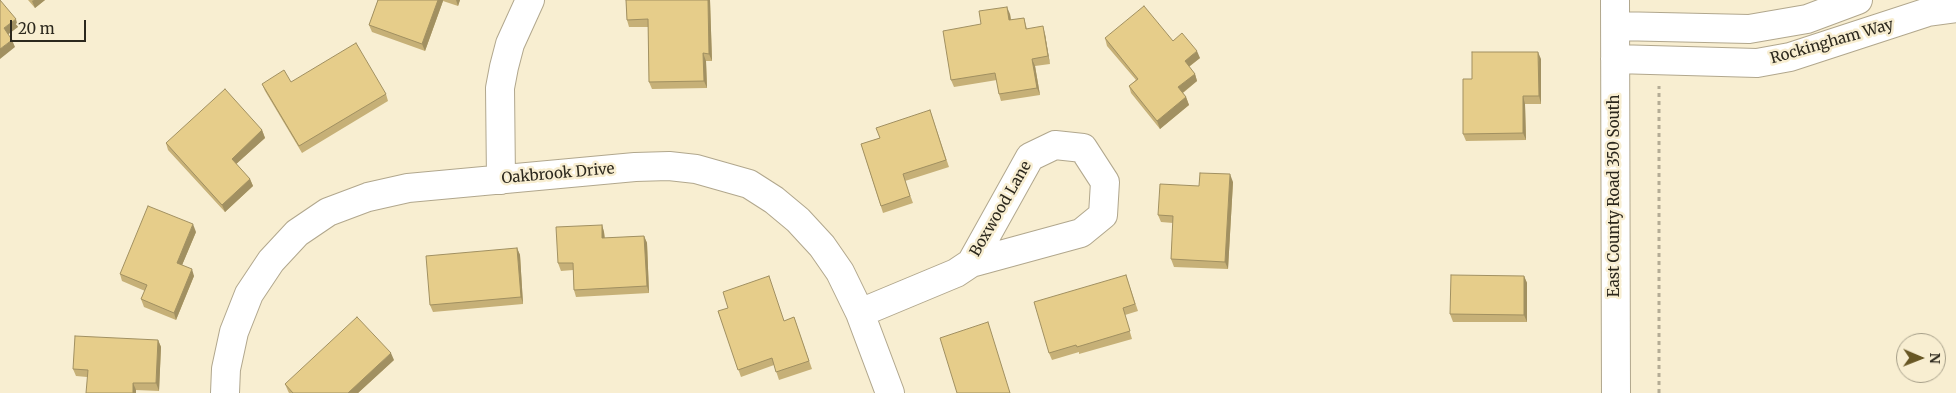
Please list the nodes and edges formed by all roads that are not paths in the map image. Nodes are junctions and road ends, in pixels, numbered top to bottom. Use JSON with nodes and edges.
{"nodes":[{"id":1,"x":530,"y":0,"type":"edge"},
{"id":2,"x":1858,"y":0,"type":"edge"},
{"id":3,"x":1941,"y":7,"type":"edge"},
{"id":4,"x":1616,"y":13,"type":"edge"},
{"id":5,"x":1615,"y":59,"type":"junction"},
{"id":6,"x":501,"y":180,"type":"junction"},
{"id":7,"x":971,"y":263,"type":"junction"},
{"id":8,"x":860,"y":313,"type":"junction"},
{"id":9,"x":225,"y":393,"type":"edge"},
{"id":10,"x":890,"y":393,"type":"edge"},
{"id":11,"x":1616,"y":393,"type":"edge"}],
"edges":[{"from":1,"to":6,"type":"street"},
{"from":2,"to":4,"type":"street","name":"Rockingham Way"},
{"from":3,"to":5,"type":"street","name":"Rockingham Way"},
{"from":4,"to":5,"type":"street","name":"East County Road 350 South"},
{"from":5,"to":11,"type":"street","name":"East County Road 350 South"},
{"from":6,"to":8,"type":"street","name":"Oakbrook Drive"},
{"from":6,"to":9,"type":"street","name":"Oakbrook Drive"},
{"from":7,"to":7,"type":"street","name":"Boxwood Lane"},
{"from":7,"to":8,"type":"street","name":"Boxwood Lane"},
{"from":8,"to":10,"type":"street","name":"Oakbrook Drive"}]}
